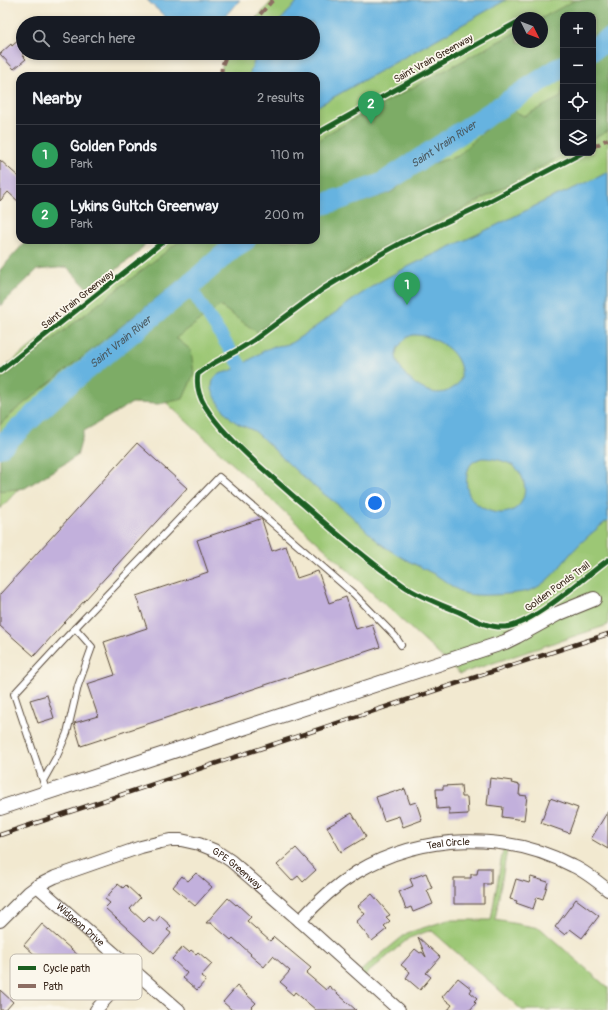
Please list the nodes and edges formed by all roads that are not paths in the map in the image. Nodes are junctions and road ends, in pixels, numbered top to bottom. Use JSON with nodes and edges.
{"nodes":[{"id":1,"x":594,"y":599,"type":"dead end"},
{"id":2,"x":75,"y":628,"type":"junction"},
{"id":3,"x":402,"y":645,"type":"dead end"},
{"id":4,"x":45,"y":787,"type":"junction"},
{"id":5,"x":0,"y":808,"type":"edge"},
{"id":6,"x":37,"y":886,"type":"junction"},
{"id":7,"x":608,"y":890,"type":"edge"},
{"id":8,"x":0,"y":921,"type":"edge"},
{"id":9,"x":300,"y":921,"type":"junction"},
{"id":10,"x":115,"y":954,"type":"edge"},
{"id":11,"x":142,"y":978,"type":"edge"},
{"id":12,"x":105,"y":1000,"type":"edge"},
{"id":13,"x":96,"y":1010,"type":"edge"},
{"id":14,"x":179,"y":1010,"type":"edge"},
{"id":15,"x":399,"y":1010,"type":"edge"}],
"edges":[{"from":1,"to":4,"type":"street"},
{"from":2,"to":3,"type":"lane"},
{"from":2,"to":4,"type":"lane"},
{"from":2,"to":4,"type":"lane"},
{"from":4,"to":5,"type":"street"},
{"from":6,"to":8,"type":"street","name":"GPE Greenway"},
{"from":6,"to":9,"type":"street","name":"GPE Greenway"},
{"from":6,"to":10,"type":"street","name":"Widgeon Drive"},
{"from":7,"to":9,"type":"street","name":"Teal Circle"},
{"from":9,"to":15,"type":"street","name":"GPE Greenway"},
{"from":11,"to":14,"type":"street","name":"Widgeon Drive"},
{"from":12,"to":13,"type":"street"}]}
